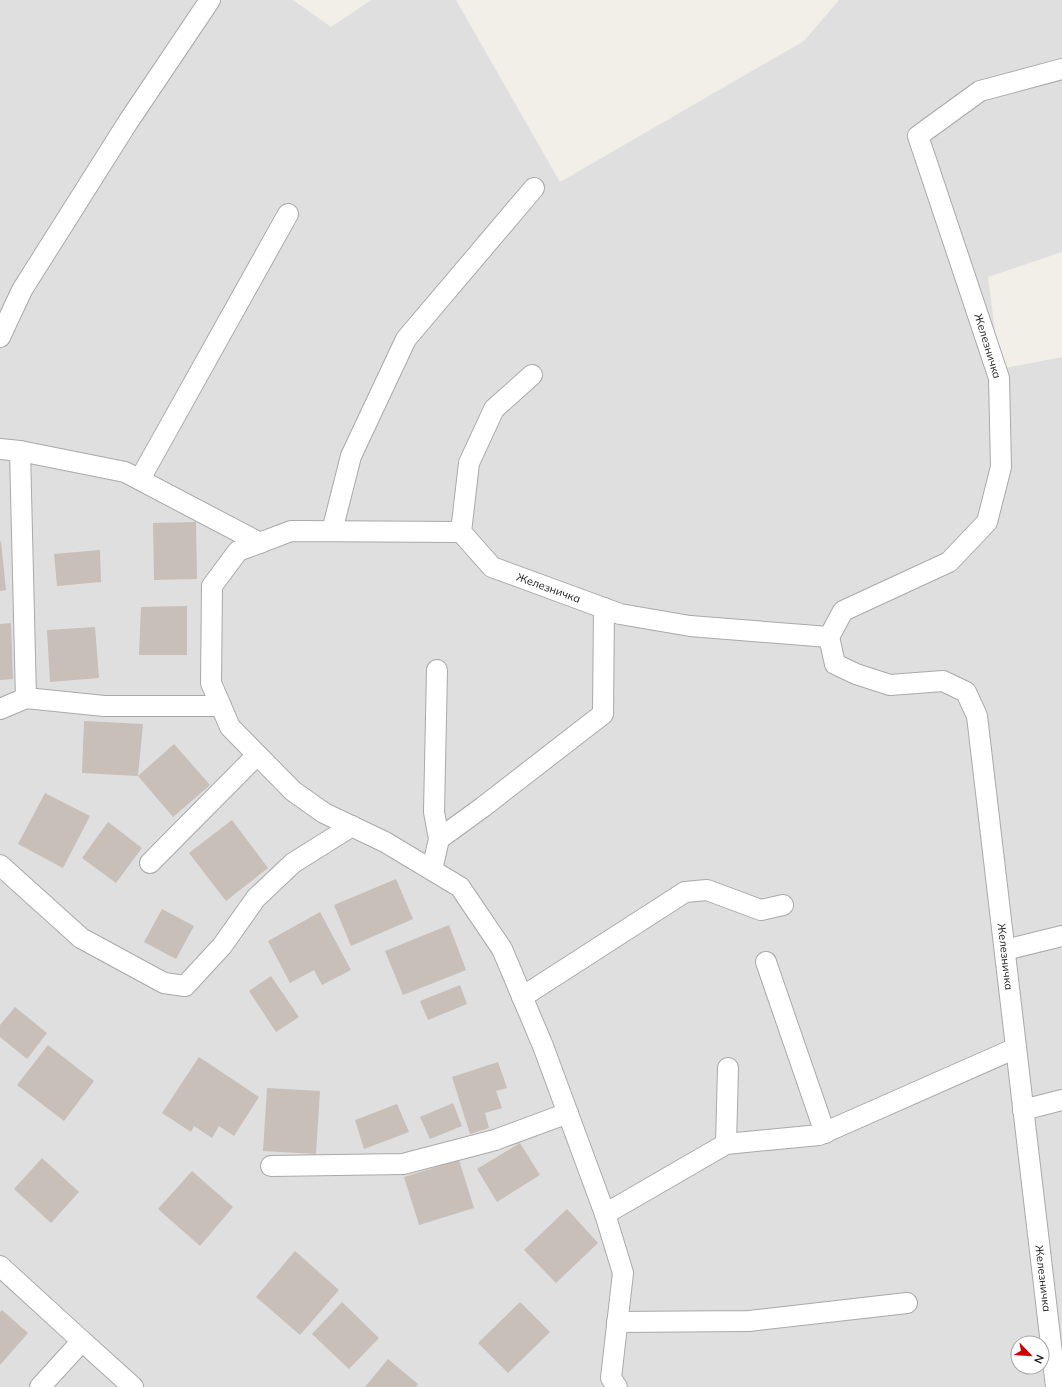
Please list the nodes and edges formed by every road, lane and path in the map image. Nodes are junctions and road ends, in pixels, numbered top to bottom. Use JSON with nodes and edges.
{"nodes":[{"id":1,"x":210,"y":0,"type":"edge"},
{"id":2,"x":1062,"y":69,"type":"edge"},
{"id":3,"x":534,"y":188,"type":"dead end"},
{"id":4,"x":288,"y":214,"type":"dead end"},
{"id":5,"x":0,"y":337,"type":"edge"},
{"id":6,"x":532,"y":375,"type":"dead end"},
{"id":7,"x":0,"y":450,"type":"edge"},
{"id":8,"x":20,"y":451,"type":"junction"},
{"id":9,"x":140,"y":479,"type":"junction"},
{"id":10,"x":332,"y":531,"type":"junction"},
{"id":11,"x":461,"y":532,"type":"junction"},
{"id":12,"x":260,"y":542,"type":"junction"},
{"id":13,"x":604,"y":608,"type":"junction"},
{"id":14,"x":829,"y":638,"type":"junction"},
{"id":15,"x":437,"y":670,"type":"dead end"},
{"id":16,"x":26,"y":698,"type":"junction"},
{"id":17,"x":221,"y":706,"type":"junction"},
{"id":18,"x":0,"y":710,"type":"edge"},
{"id":19,"x":257,"y":755,"type":"junction"},
{"id":20,"x":352,"y":826,"type":"junction"},
{"id":21,"x":439,"y":840,"type":"junction"},
{"id":22,"x":150,"y":863,"type":"dead end"},
{"id":23,"x":0,"y":865,"type":"edge"},
{"id":24,"x":432,"y":870,"type":"junction"},
{"id":25,"x":783,"y":905,"type":"dead end"},
{"id":26,"x":1062,"y":936,"type":"edge"},
{"id":27,"x":1005,"y":950,"type":"junction"},
{"id":28,"x":766,"y":962,"type":"dead end"},
{"id":29,"x":522,"y":997,"type":"junction"},
{"id":30,"x":1016,"y":1048,"type":"junction"},
{"id":31,"x":728,"y":1068,"type":"dead end"},
{"id":32,"x":1062,"y":1100,"type":"edge"},
{"id":33,"x":1023,"y":1110,"type":"junction"},
{"id":34,"x":568,"y":1113,"type":"junction"},
{"id":35,"x":825,"y":1133,"type":"junction"},
{"id":36,"x":726,"y":1144,"type":"junction"},
{"id":37,"x":271,"y":1166,"type":"dead end"},
{"id":38,"x":605,"y":1214,"type":"junction"},
{"id":39,"x":0,"y":1266,"type":"edge"},
{"id":40,"x":907,"y":1304,"type":"dead end"},
{"id":41,"x":617,"y":1322,"type":"junction"},
{"id":42,"x":82,"y":1341,"type":"junction"},
{"id":43,"x":40,"y":1387,"type":"edge"},
{"id":44,"x":133,"y":1387,"type":"edge"},
{"id":45,"x":617,"y":1387,"type":"edge"},
{"id":46,"x":1056,"y":1387,"type":"edge"}],
"edges":[{"from":1,"to":5,"type":"street"},
{"from":2,"to":14,"type":"street","name":"Железничка"},
{"from":3,"to":10,"type":"street"},
{"from":4,"to":9,"type":"street"},
{"from":6,"to":11,"type":"street"},
{"from":7,"to":8,"type":"street"},
{"from":8,"to":9,"type":"street"},
{"from":8,"to":16,"type":"street"},
{"from":9,"to":12,"type":"street"},
{"from":10,"to":11,"type":"street"},
{"from":10,"to":12,"type":"street"},
{"from":11,"to":13,"type":"street","name":"Железничка"},
{"from":12,"to":17,"type":"street"},
{"from":13,"to":14,"type":"street","name":"Железничка"},
{"from":13,"to":21,"type":"street"},
{"from":14,"to":27,"type":"street","name":"Железничка"},
{"from":15,"to":21,"type":"street"},
{"from":16,"to":17,"type":"street"},
{"from":16,"to":18,"type":"street"},
{"from":17,"to":19,"type":"street"},
{"from":19,"to":20,"type":"street"},
{"from":19,"to":22,"type":"street"},
{"from":20,"to":23,"type":"street"},
{"from":20,"to":24,"type":"street"},
{"from":21,"to":24,"type":"street"},
{"from":24,"to":29,"type":"street"},
{"from":25,"to":29,"type":"street"},
{"from":26,"to":27,"type":"street"},
{"from":27,"to":30,"type":"street","name":"Железничка"},
{"from":28,"to":35,"type":"street"},
{"from":29,"to":34,"type":"street"},
{"from":30,"to":33,"type":"street","name":"Железничка"},
{"from":30,"to":35,"type":"street"},
{"from":31,"to":36,"type":"street"},
{"from":32,"to":33,"type":"street"},
{"from":33,"to":46,"type":"street","name":"Железничка"},
{"from":34,"to":37,"type":"street"},
{"from":34,"to":38,"type":"street"},
{"from":35,"to":36,"type":"street"},
{"from":36,"to":38,"type":"street"},
{"from":38,"to":41,"type":"street"},
{"from":39,"to":42,"type":"street"},
{"from":40,"to":41,"type":"street"},
{"from":41,"to":45,"type":"street"},
{"from":42,"to":43,"type":"street"},
{"from":42,"to":44,"type":"street"}]}
